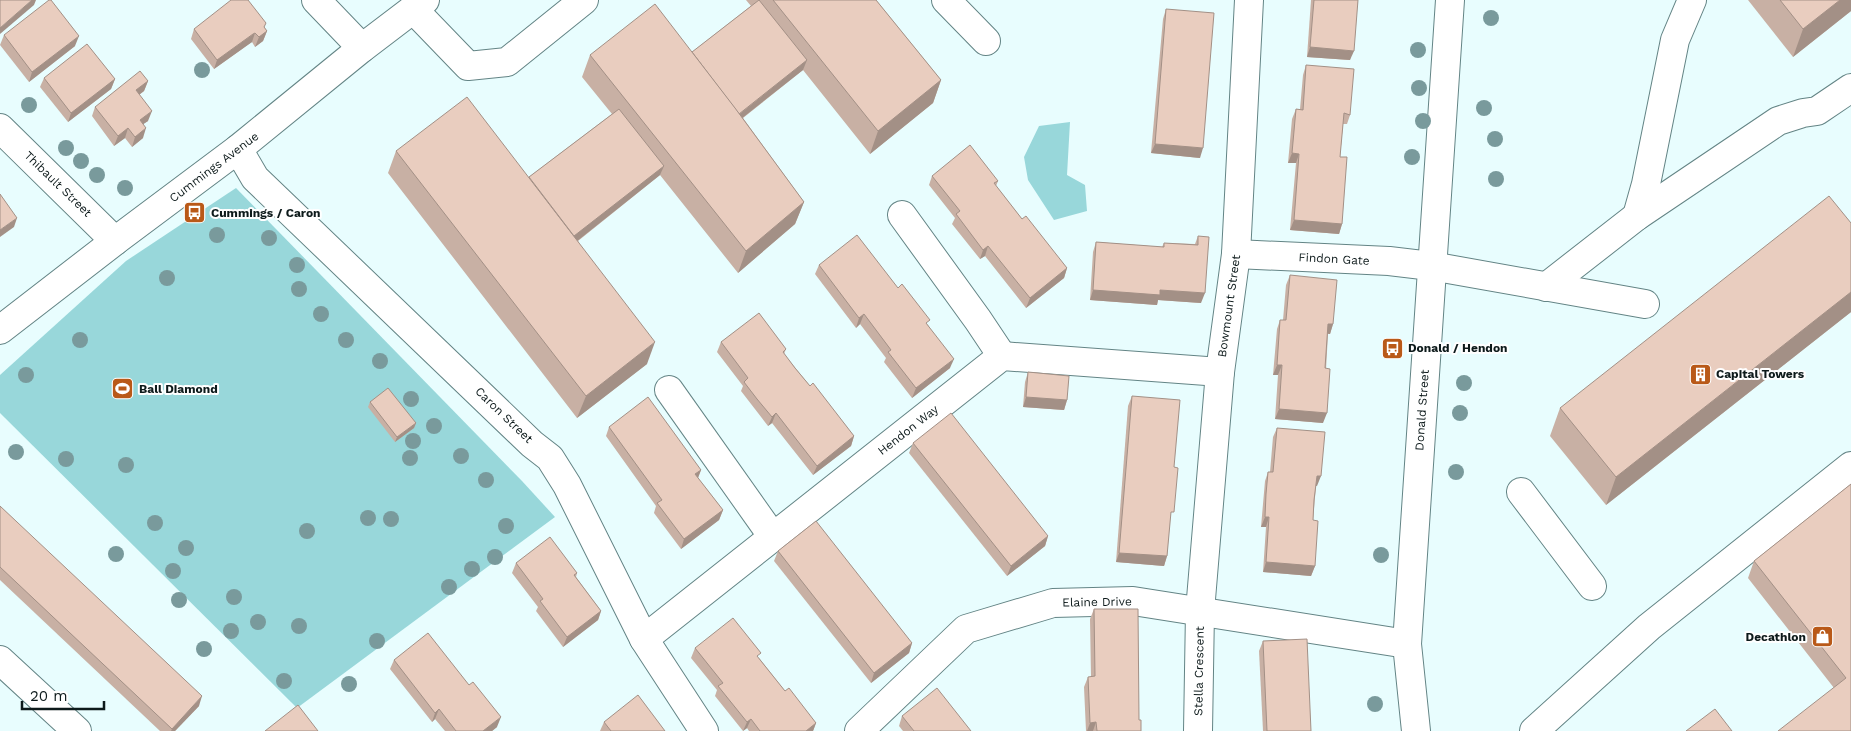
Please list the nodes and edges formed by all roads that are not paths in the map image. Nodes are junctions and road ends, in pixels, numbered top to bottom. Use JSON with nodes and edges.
{"nodes":[{"id":1,"x":316,"y":0,"type":"edge"},
{"id":2,"x":584,"y":0,"type":"edge"},
{"id":3,"x":946,"y":0,"type":"edge"},
{"id":4,"x":1249,"y":0,"type":"edge"},
{"id":5,"x":1450,"y":0,"type":"edge"},
{"id":6,"x":1692,"y":0,"type":"edge"},
{"id":7,"x":419,"y":5,"type":"edge"},
{"id":8,"x":986,"y":41,"type":"dead end"},
{"id":9,"x":362,"y":48,"type":"junction"},
{"id":10,"x":1851,"y":88,"type":"edge"},
{"id":11,"x":0,"y":128,"type":"edge"},
{"id":12,"x":238,"y":149,"type":"junction"},
{"id":13,"x":902,"y":215,"type":"dead end"},
{"id":14,"x":1637,"y":216,"type":"junction"},
{"id":15,"x":115,"y":241,"type":"junction"},
{"id":16,"x":1236,"y":254,"type":"junction"},
{"id":17,"x":1431,"y":266,"type":"junction"},
{"id":18,"x":1546,"y":287,"type":"junction"},
{"id":19,"x":1645,"y":304,"type":"dead end"},
{"id":20,"x":0,"y":330,"type":"edge"},
{"id":21,"x":1002,"y":356,"type":"junction"},
{"id":22,"x":1220,"y":372,"type":"junction"},
{"id":23,"x":668,"y":390,"type":"dead end"},
{"id":24,"x":1851,"y":466,"type":"edge"},
{"id":25,"x":1521,"y":492,"type":"dead end"},
{"id":26,"x":772,"y":536,"type":"junction"},
{"id":27,"x":1592,"y":586,"type":"dead end"},
{"id":28,"x":1200,"y":611,"type":"junction"},
{"id":29,"x":644,"y":640,"type":"junction"},
{"id":30,"x":1407,"y":644,"type":"junction"},
{"id":31,"x":0,"y":660,"type":"edge"},
{"id":32,"x":77,"y":731,"type":"edge"},
{"id":33,"x":704,"y":731,"type":"edge"},
{"id":34,"x":859,"y":731,"type":"edge"},
{"id":35,"x":1198,"y":731,"type":"edge"},
{"id":36,"x":1416,"y":731,"type":"edge"},
{"id":37,"x":1534,"y":731,"type":"edge"}],
"edges":[{"from":1,"to":9,"type":"street"},
{"from":2,"to":7,"type":"street"},
{"from":3,"to":8,"type":"street"},
{"from":4,"to":16,"type":"street","name":"Bowmount Street"},
{"from":5,"to":17,"type":"street","name":"Donald Street"},
{"from":6,"to":14,"type":"street"},
{"from":7,"to":9,"type":"street","name":"Cummings Avenue"},
{"from":9,"to":12,"type":"street","name":"Cummings Avenue"},
{"from":10,"to":14,"type":"street"},
{"from":11,"to":15,"type":"street","name":"Thibault Street"},
{"from":12,"to":15,"type":"street","name":"Cummings Avenue"},
{"from":12,"to":29,"type":"street","name":"Caron Street"},
{"from":13,"to":21,"type":"street"},
{"from":14,"to":18,"type":"street"},
{"from":15,"to":20,"type":"street","name":"Cummings Avenue"},
{"from":16,"to":17,"type":"street","name":"Findon Gate"},
{"from":16,"to":22,"type":"street","name":"Bowmount Street"},
{"from":17,"to":18,"type":"street","name":"Findon Gate"},
{"from":17,"to":30,"type":"street","name":"Donald Street"},
{"from":18,"to":19,"type":"street","name":"Findon Gate"},
{"from":21,"to":22,"type":"street"},
{"from":21,"to":26,"type":"street","name":"Hendon Way"},
{"from":22,"to":28,"type":"street","name":"Bowmount Street"},
{"from":23,"to":26,"type":"street"},
{"from":24,"to":37,"type":"street"},
{"from":25,"to":27,"type":"street"},
{"from":26,"to":29,"type":"street","name":"Hendon Way"},
{"from":28,"to":30,"type":"street","name":"Elaine Drive"},
{"from":28,"to":34,"type":"street","name":"Elaine Drive"},
{"from":28,"to":35,"type":"street","name":"Stella Crescent"},
{"from":29,"to":33,"type":"street","name":"Caron Street"},
{"from":30,"to":36,"type":"street","name":"Donald Street"},
{"from":31,"to":32,"type":"street"}]}
